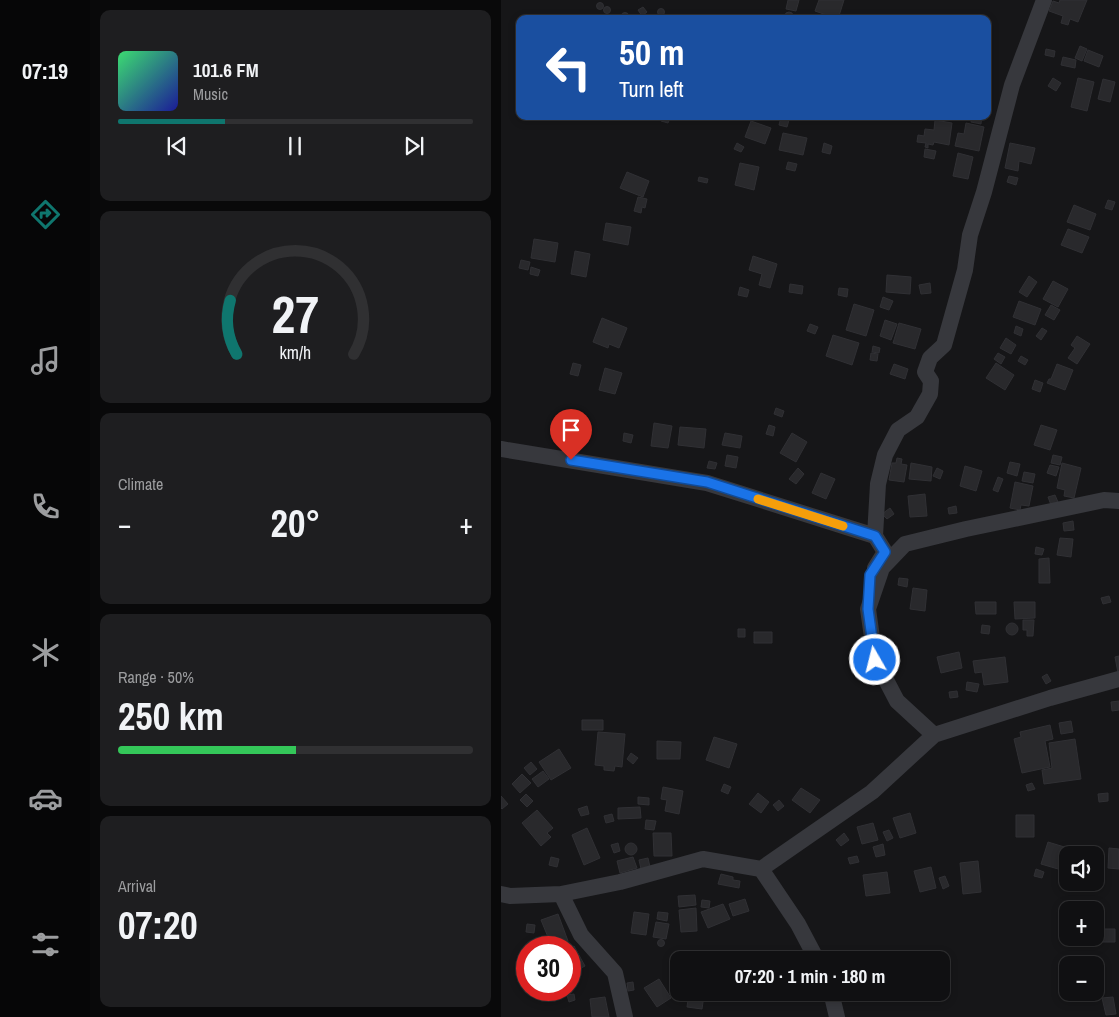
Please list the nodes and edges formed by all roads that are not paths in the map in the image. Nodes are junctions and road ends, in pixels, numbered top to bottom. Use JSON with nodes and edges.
{"nodes":[{"id":1,"x":1043,"y":0,"type":"edge"},
{"id":2,"x":501,"y":449,"type":"edge"},
{"id":3,"x":1119,"y":502,"type":"edge"},
{"id":4,"x":875,"y":536,"type":"junction"},
{"id":5,"x":868,"y":609,"type":"junction"},
{"id":6,"x":1119,"y":679,"type":"edge"},
{"id":7,"x":934,"y":735,"type":"junction"},
{"id":8,"x":761,"y":870,"type":"junction"},
{"id":9,"x":501,"y":894,"type":"edge"},
{"id":10,"x":561,"y":894,"type":"junction"},
{"id":11,"x":812,"y":951,"type":"edge"},
{"id":12,"x":833,"y":1001,"type":"edge"},
{"id":13,"x":625,"y":1017,"type":"edge"},
{"id":14,"x":837,"y":1017,"type":"edge"}],
"edges":[{"from":1,"to":4,"type":"street"},
{"from":2,"to":4,"type":"street"},
{"from":3,"to":5,"type":"street"},
{"from":4,"to":5,"type":"street"},
{"from":5,"to":7,"type":"street"},
{"from":6,"to":7,"type":"street"},
{"from":7,"to":8,"type":"street"},
{"from":8,"to":10,"type":"street"},
{"from":8,"to":11,"type":"street"},
{"from":9,"to":10,"type":"street"},
{"from":10,"to":13,"type":"street"},
{"from":12,"to":14,"type":"street"}]}
